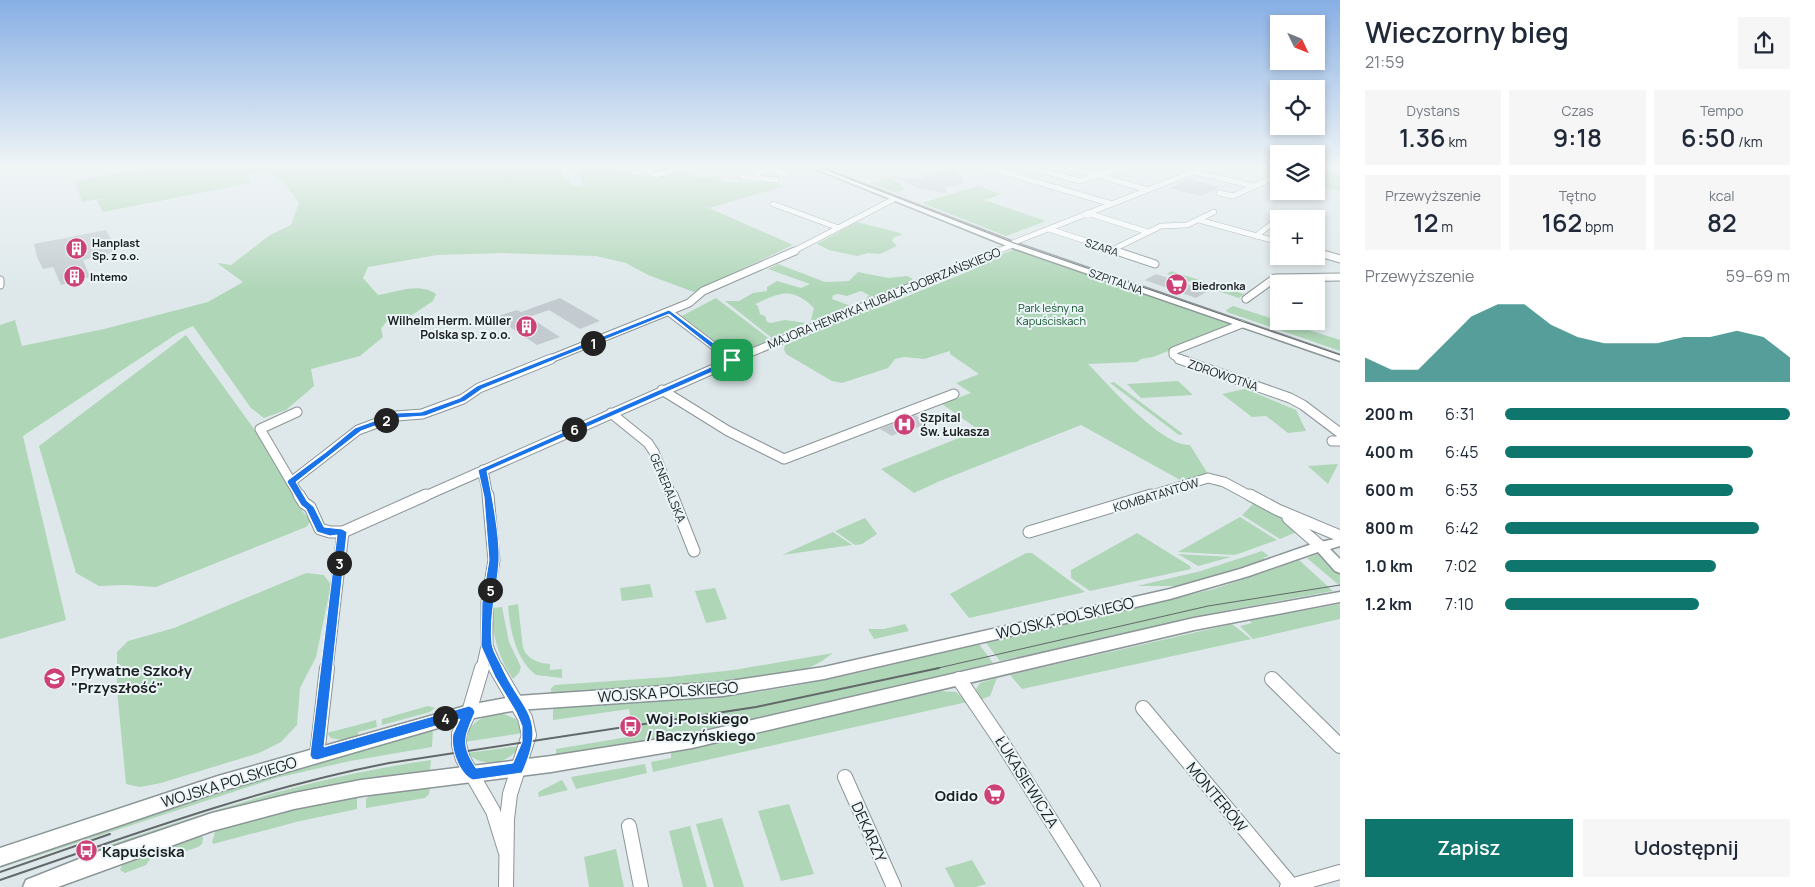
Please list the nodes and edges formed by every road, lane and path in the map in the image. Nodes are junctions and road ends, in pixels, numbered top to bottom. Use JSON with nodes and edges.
{"nodes":[{"id":1,"x":785,"y":208,"type":"edge"},
{"id":2,"x":875,"y":208,"type":"edge"},
{"id":3,"x":920,"y":208,"type":"edge"},
{"id":4,"x":1100,"y":208,"type":"edge"},
{"id":5,"x":1214,"y":212,"type":"dead end"},
{"id":6,"x":1088,"y":213,"type":"junction"},
{"id":7,"x":1199,"y":220,"type":"junction"},
{"id":8,"x":1270,"y":225,"type":"edge"},
{"id":9,"x":839,"y":228,"type":"junction"},
{"id":10,"x":1049,"y":229,"type":"junction"},
{"id":11,"x":1148,"y":232,"type":"junction"},
{"id":12,"x":1256,"y":236,"type":"junction"},
{"id":13,"x":1270,"y":240,"type":"edge"},
{"id":14,"x":1012,"y":245,"type":"junction"},
{"id":15,"x":1112,"y":250,"type":"junction"},
{"id":16,"x":1325,"y":255,"type":"edge"},
{"id":17,"x":1340,"y":259,"type":"edge"},
{"id":18,"x":1155,"y":264,"type":"dead end"},
{"id":19,"x":1340,"y":277,"type":"edge"},
{"id":20,"x":1246,"y":298,"type":"dead end"},
{"id":21,"x":669,"y":312,"type":"junction"},
{"id":22,"x":1242,"y":324,"type":"junction"},
{"id":23,"x":1340,"y":358,"type":"edge"},
{"id":24,"x":732,"y":360,"type":"junction"},
{"id":25,"x":662,"y":390,"type":"junction"},
{"id":26,"x":954,"y":394,"type":"dead end"},
{"id":27,"x":297,"y":412,"type":"dead end"},
{"id":28,"x":611,"y":413,"type":"junction"},
{"id":29,"x":1340,"y":433,"type":"edge"},
{"id":30,"x":483,"y":470,"type":"junction"},
{"id":31,"x":291,"y":482,"type":"junction"},
{"id":32,"x":1278,"y":510,"type":"junction"},
{"id":33,"x":342,"y":532,"type":"junction"},
{"id":34,"x":1029,"y":532,"type":"dead end"},
{"id":35,"x":1340,"y":536,"type":"edge"},
{"id":36,"x":1340,"y":542,"type":"edge"},
{"id":37,"x":1320,"y":546,"type":"junction"},
{"id":38,"x":694,"y":551,"type":"dead end"},
{"id":39,"x":1340,"y":568,"type":"edge"},
{"id":40,"x":1340,"y":597,"type":"edge"},
{"id":41,"x":486,"y":646,"type":"junction"},
{"id":42,"x":959,"y":679,"type":"junction"},
{"id":43,"x":1272,"y":679,"type":"dead end"},
{"id":44,"x":517,"y":704,"type":"junction"},
{"id":45,"x":1143,"y":708,"type":"dead end"},
{"id":46,"x":469,"y":712,"type":"junction"},
{"id":47,"x":1340,"y":746,"type":"edge"},
{"id":48,"x":317,"y":755,"type":"junction"},
{"id":49,"x":518,"y":768,"type":"junction"},
{"id":50,"x":473,"y":774,"type":"junction"},
{"id":51,"x":845,"y":777,"type":"dead end"},
{"id":52,"x":629,"y":826,"type":"dead end"},
{"id":53,"x":506,"y":853,"type":"junction"},
{"id":54,"x":0,"y":857,"type":"edge"},
{"id":55,"x":1340,"y":872,"type":"edge"},
{"id":56,"x":33,"y":887,"type":"edge"},
{"id":57,"x":506,"y":887,"type":"edge"},
{"id":58,"x":641,"y":887,"type":"edge"},
{"id":59,"x":894,"y":887,"type":"edge"},
{"id":60,"x":1093,"y":887,"type":"edge"},
{"id":61,"x":1291,"y":887,"type":"edge"}],
"edges":[{"from":1,"to":9,"type":"street"},
{"from":2,"to":9,"type":"street"},
{"from":3,"to":14,"type":"street","name":"SZPITALNA"},
{"from":4,"to":6,"type":"street"},
{"from":5,"to":7,"type":"street"},
{"from":6,"to":10,"type":"street"},
{"from":6,"to":11,"type":"street"},
{"from":7,"to":11,"type":"street"},
{"from":7,"to":12,"type":"street"},
{"from":8,"to":12,"type":"street"},
{"from":9,"to":21,"type":"street"},
{"from":10,"to":14,"type":"street"},
{"from":10,"to":15,"type":"street","name":"SZARA"},
{"from":11,"to":15,"type":"street"},
{"from":12,"to":13,"type":"street"},
{"from":14,"to":22,"type":"street","name":"SZPITALNA"},
{"from":14,"to":24,"type":"street","name":"MAJORA HENRYKA HUBALA-DOBRZAŃSKIEGO"},
{"from":15,"to":18,"type":"street","name":"SZARA"},
{"from":16,"to":17,"type":"street"},
{"from":19,"to":20,"type":"street"},
{"from":21,"to":24,"type":"street"},
{"from":21,"to":31,"type":"street"},
{"from":22,"to":23,"type":"street","name":"SZPITALNA"},
{"from":22,"to":29,"type":"street","name":"ZDROWOTNA"},
{"from":24,"to":25,"type":"street","name":"MAJORA HENRYKA HUBALA-DOBRZAŃSKIEGO"},
{"from":25,"to":26,"type":"street"},
{"from":25,"to":28,"type":"street","name":"MAJORA HENRYKA HUBALA-DOBRZAŃSKIEGO"},
{"from":27,"to":31,"type":"street"},
{"from":28,"to":30,"type":"street","name":"MAJORA HENRYKA HUBALA-DOBRZAŃSKIEGO"},
{"from":28,"to":38,"type":"street","name":"GENERALSKA"},
{"from":30,"to":33,"type":"street","name":"MAJORA HENRYKA HUBALA-DOBRZAŃSKIEGO"},
{"from":30,"to":41,"type":"street"},
{"from":31,"to":33,"type":"street"},
{"from":32,"to":34,"type":"street","name":"KOMBATANTÓW"},
{"from":32,"to":35,"type":"street","name":"KOMBATANTÓW"},
{"from":32,"to":37,"type":"street","name":"KOMBATANTÓW"},
{"from":33,"to":48,"type":"street"},
{"from":36,"to":37,"type":"street","name":"WOJSKA POLSKIEGO"},
{"from":37,"to":39,"type":"street"},
{"from":37,"to":44,"type":"street","name":"WOJSKA POLSKIEGO"},
{"from":40,"to":42,"type":"street"},
{"from":41,"to":44,"type":"street"},
{"from":41,"to":46,"type":"street"},
{"from":42,"to":49,"type":"street"},
{"from":42,"to":60,"type":"street","name":"ŁUKASIEWICZA"},
{"from":43,"to":47,"type":"street"},
{"from":44,"to":46,"type":"street","name":"WOJSKA POLSKIEGO"},
{"from":44,"to":49,"type":"street"},
{"from":45,"to":61,"type":"street","name":"MONTERÓW"},
{"from":46,"to":48,"type":"street","name":"WOJSKA POLSKIEGO"},
{"from":46,"to":50,"type":"street"},
{"from":48,"to":54,"type":"street","name":"WOJSKA POLSKIEGO"},
{"from":49,"to":50,"type":"street"},
{"from":49,"to":53,"type":"street"},
{"from":50,"to":53,"type":"street"},
{"from":50,"to":56,"type":"street"},
{"from":51,"to":59,"type":"street","name":"DEKARZY"},
{"from":52,"to":58,"type":"street"},
{"from":53,"to":57,"type":"street"},
{"from":55,"to":61,"type":"street"}]}
